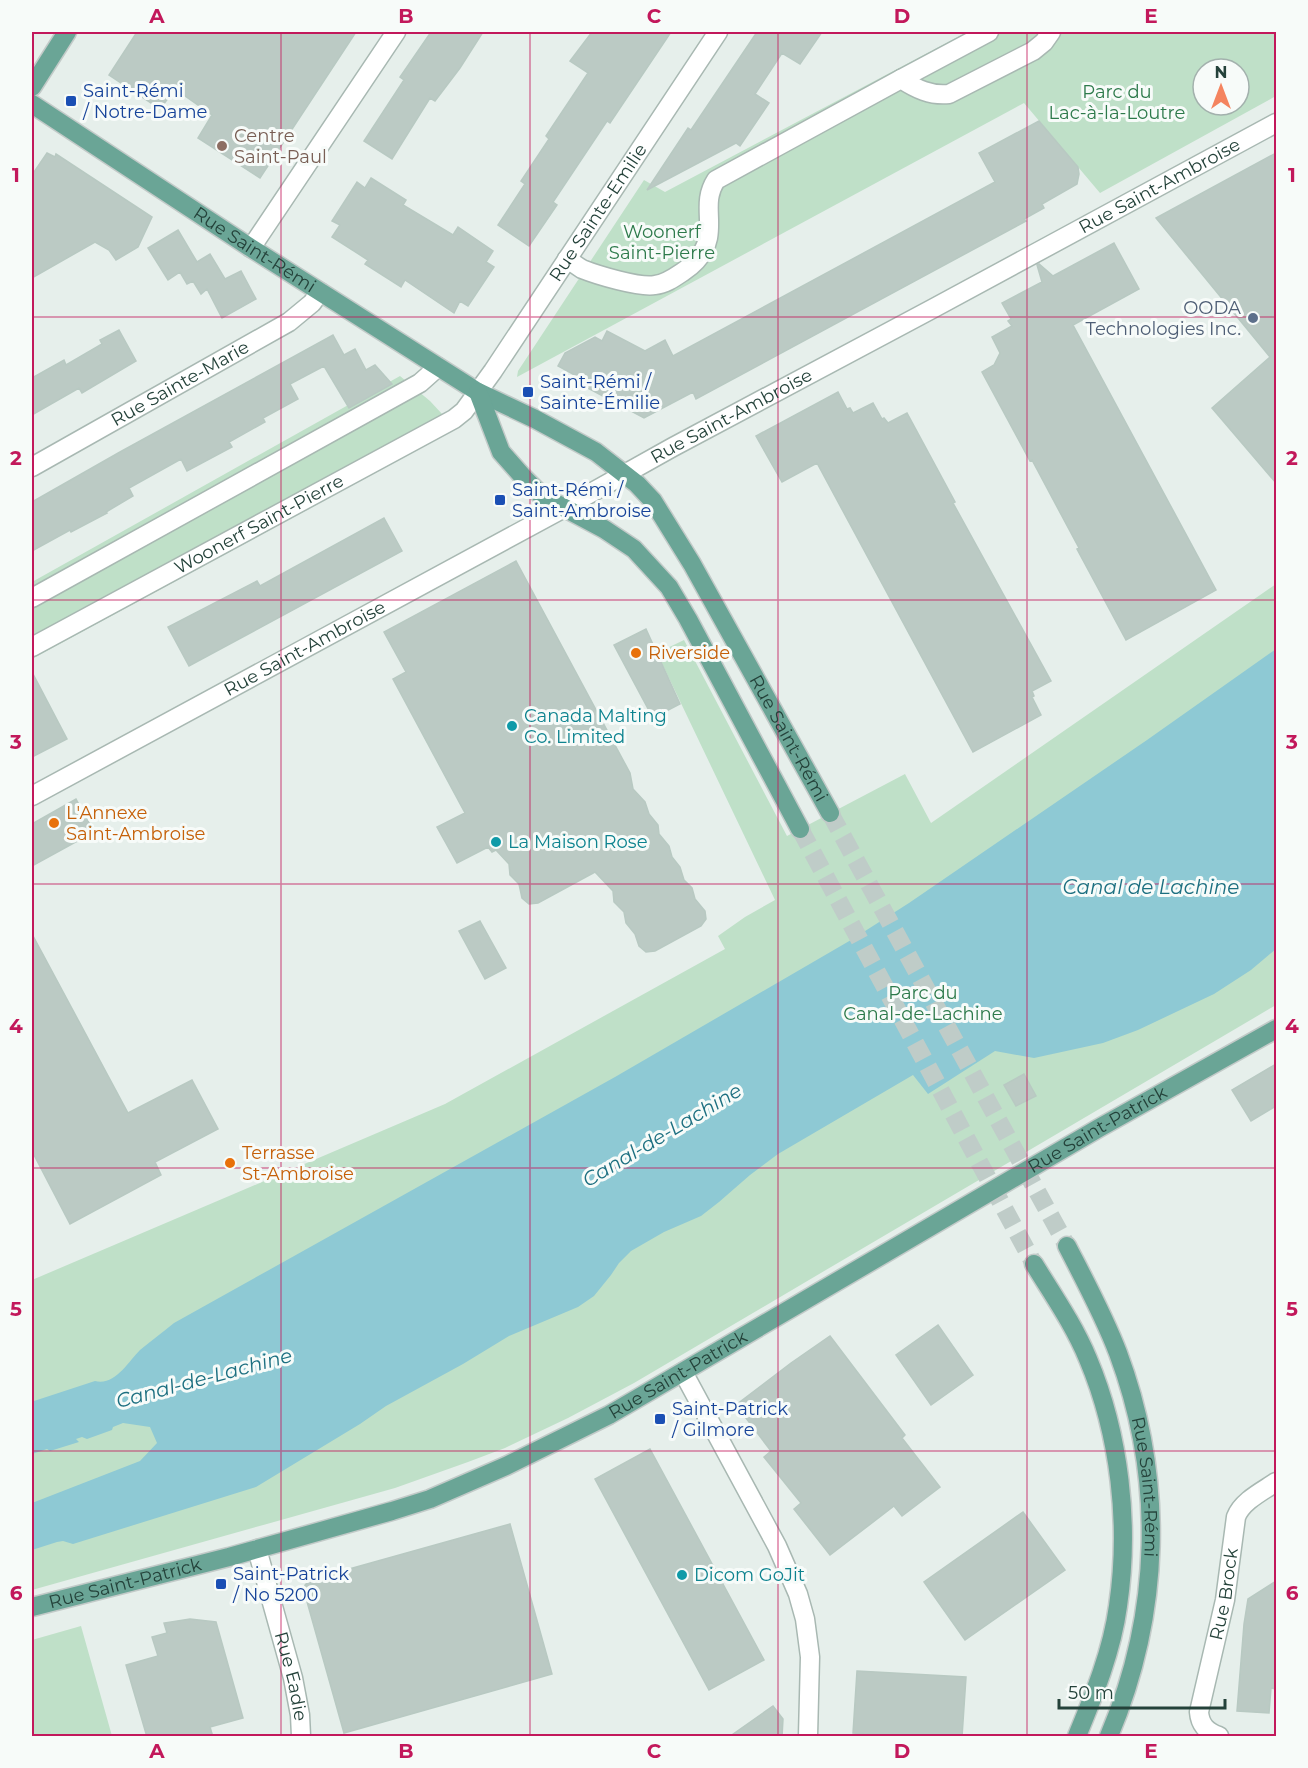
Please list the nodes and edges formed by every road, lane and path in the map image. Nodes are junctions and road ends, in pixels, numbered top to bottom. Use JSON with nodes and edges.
{"nodes":[{"id":1,"x":67,"y":32,"type":"edge"},
{"id":2,"x":396,"y":32,"type":"edge"},
{"id":3,"x":718,"y":32,"type":"edge"},
{"id":4,"x":989,"y":32,"type":"edge"},
{"id":5,"x":1050,"y":32,"type":"edge"},
{"id":6,"x":901,"y":79,"type":"junction"},
{"id":7,"x":32,"y":87,"type":"edge"},
{"id":8,"x":32,"y":104,"type":"edge"},
{"id":9,"x":1276,"y":123,"type":"edge"},
{"id":10,"x":251,"y":248,"type":"junction"},
{"id":11,"x":567,"y":259,"type":"junction"},
{"id":12,"x":320,"y":292,"type":"junction"},
{"id":13,"x":438,"y":367,"type":"junction"},
{"id":14,"x":478,"y":392,"type":"junction"},
{"id":15,"x":32,"y":467,"type":"edge"},
{"id":16,"x":625,"y":473,"type":"junction"},
{"id":17,"x":564,"y":508,"type":"junction"},
{"id":18,"x":32,"y":598,"type":"edge"},
{"id":19,"x":32,"y":647,"type":"edge"},
{"id":20,"x":32,"y":796,"type":"edge"},
{"id":21,"x":830,"y":813,"type":"tunnel mouth"},
{"id":22,"x":800,"y":829,"type":"tunnel mouth"},
{"id":23,"x":1276,"y":1029,"type":"edge"},
{"id":24,"x":1067,"y":1246,"type":"tunnel mouth"},
{"id":25,"x":1034,"y":1264,"type":"tunnel mouth"},
{"id":26,"x":683,"y":1372,"type":"junction"},
{"id":27,"x":1276,"y":1482,"type":"edge"},
{"id":28,"x":257,"y":1549,"type":"junction"},
{"id":29,"x":32,"y":1607,"type":"edge"},
{"id":30,"x":301,"y":1737,"type":"edge"},
{"id":31,"x":808,"y":1737,"type":"edge"},
{"id":32,"x":1077,"y":1737,"type":"edge"},
{"id":33,"x":1109,"y":1737,"type":"edge"},
{"id":34,"x":1219,"y":1737,"type":"edge"}],
"edges":[{"from":1,"to":7,"type":"main road"},
{"from":2,"to":10,"type":"street"},
{"from":3,"to":11,"type":"street","name":"Rue Sainte-Emilie"},
{"from":4,"to":6,"type":"street"},
{"from":5,"to":6,"type":"street"},
{"from":6,"to":11,"type":"street"},
{"from":8,"to":10,"type":"main road","name":"Rue Saint-Rémi"},
{"from":9,"to":16,"type":"street","name":"Rue Saint-Ambroise"},
{"from":10,"to":12,"type":"main road","name":"Rue Saint-Rémi"},
{"from":11,"to":14,"type":"street","name":"Rue Sainte-Emilie"},
{"from":12,"to":13,"type":"main road","name":"Rue Saint-Rémi"},
{"from":12,"to":15,"type":"street","name":"Rue Sainte-Marie"},
{"from":13,"to":14,"type":"main road","name":"Rue Saint-Rémi"},
{"from":13,"to":18,"type":"street"},
{"from":14,"to":16,"type":"main road","name":"Rue Saint-Rémi"},
{"from":14,"to":17,"type":"main road","name":"Rue Saint-Rémi"},
{"from":14,"to":19,"type":"street","name":"Woonerf Saint-Pierre"},
{"from":16,"to":17,"type":"street","name":"Rue Saint-Ambroise"},
{"from":16,"to":21,"type":"main road","name":"Rue Saint-Rémi"},
{"from":17,"to":20,"type":"street","name":"Rue Saint-Ambroise"},
{"from":17,"to":22,"type":"main road","name":"Rue Saint-Rémi"},
{"from":23,"to":26,"type":"main road","name":"Rue Saint-Patrick"},
{"from":24,"to":33,"type":"main road","name":"Rue Saint-Rémi"},
{"from":25,"to":32,"type":"main road","name":"Rue Saint-Rémi"},
{"from":26,"to":28,"type":"main road","name":"Rue Saint-Patrick"},
{"from":26,"to":31,"type":"street"},
{"from":27,"to":34,"type":"street","name":"Rue Brock"},
{"from":28,"to":29,"type":"main road","name":"Rue Saint-Patrick"},
{"from":28,"to":30,"type":"street","name":"Rue Eadie"}]}
